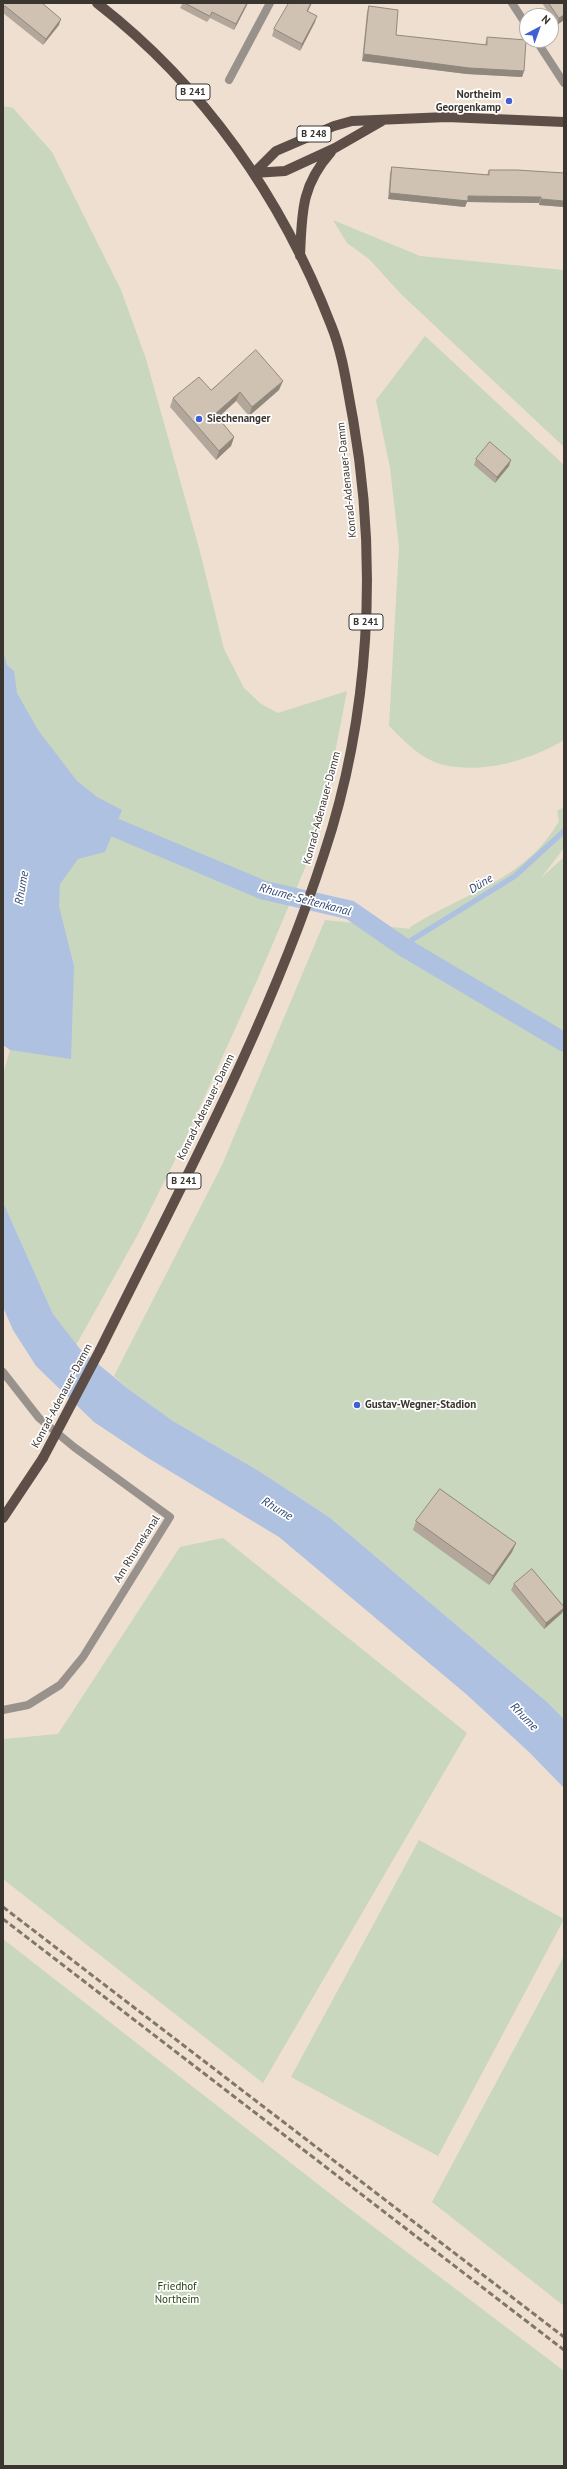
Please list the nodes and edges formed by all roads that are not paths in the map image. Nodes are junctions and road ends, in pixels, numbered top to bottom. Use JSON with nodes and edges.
{"nodes":[{"id":1,"x":97,"y":3,"type":"edge"},
{"id":2,"x":270,"y":3,"type":"edge"},
{"id":3,"x":512,"y":3,"type":"edge"},
{"id":4,"x":519,"y":14,"type":"edge"},
{"id":5,"x":541,"y":48,"type":"edge"},
{"id":6,"x":229,"y":80,"type":"dead end"},
{"id":7,"x":564,"y":82,"type":"edge"},
{"id":8,"x":384,"y":120,"type":"junction"},
{"id":9,"x":564,"y":122,"type":"edge"},
{"id":10,"x":335,"y":148,"type":"junction"},
{"id":11,"x":254,"y":173,"type":"junction"},
{"id":12,"x":300,"y":256,"type":"junction"},
{"id":13,"x":3,"y":1372,"type":"edge"},
{"id":14,"x":3,"y":1518,"type":"edge"},
{"id":15,"x":3,"y":1710,"type":"edge"}],
"edges":[{"from":1,"to":11,"type":"main road","number":"B 241"},
{"from":2,"to":6,"type":"street"},
{"from":3,"to":4,"type":"street"},
{"from":5,"to":7,"type":"street"},
{"from":8,"to":9,"type":"main road","number":"B 248"},
{"from":8,"to":10,"type":"main road","number":"B 248"},
{"from":8,"to":11,"type":"main road","number":"B 248"},
{"from":10,"to":11,"type":"main road","number":"B 248"},
{"from":10,"to":12,"type":"main road"},
{"from":11,"to":12,"type":"main road","name":"Konrad-Adenauer-Damm","number":"B 241"},
{"from":12,"to":14,"type":"main road","name":"Konrad-Adenauer-Damm","number":"B 241","bridge":true},
{"from":13,"to":15,"type":"street","name":"Am Rhumekanal"}]}
